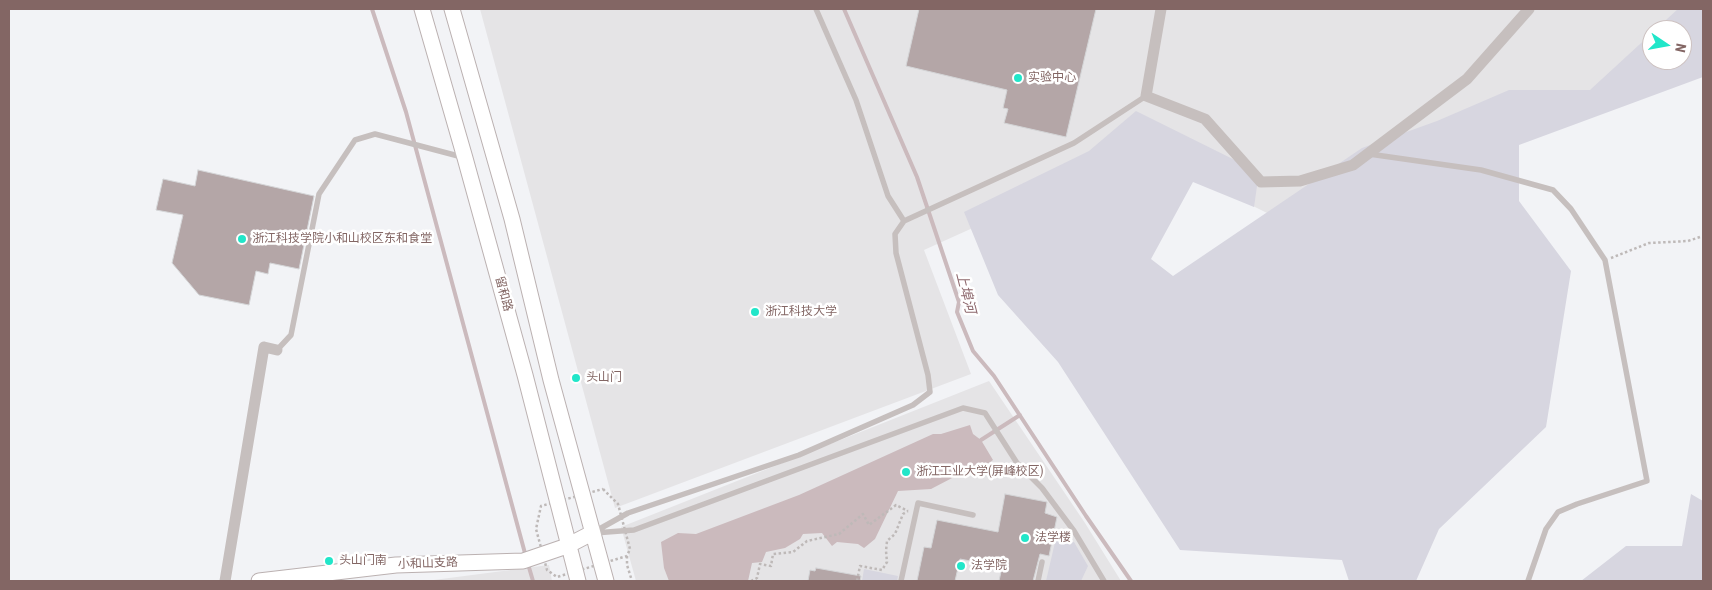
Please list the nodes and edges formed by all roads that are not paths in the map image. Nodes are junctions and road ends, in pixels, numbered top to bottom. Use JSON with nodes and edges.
{"nodes":[{"id":1,"x":422,"y":9,"type":"edge"},
{"id":2,"x":452,"y":9,"type":"edge"},
{"id":3,"x":816,"y":9,"type":"edge"},
{"id":4,"x":1161,"y":9,"type":"edge"},
{"id":5,"x":1529,"y":9,"type":"edge"},
{"id":6,"x":1146,"y":96,"type":"junction"},
{"id":7,"x":1368,"y":154,"type":"junction"},
{"id":8,"x":466,"y":158,"type":"junction"},
{"id":9,"x":904,"y":220,"type":"junction"},
{"id":10,"x":276,"y":350,"type":"joint"},
{"id":11,"x":973,"y":515,"type":"dead end"},
{"id":12,"x":592,"y":533,"type":"junction"},
{"id":13,"x":567,"y":546,"type":"junction"},
{"id":14,"x":1042,"y":562,"type":"dead end"},
{"id":15,"x":225,"y":581,"type":"edge"},
{"id":16,"x":259,"y":581,"type":"edge"},
{"id":17,"x":578,"y":581,"type":"edge"},
{"id":18,"x":606,"y":581,"type":"edge"},
{"id":19,"x":901,"y":581,"type":"edge"},
{"id":20,"x":1038,"y":581,"type":"edge"},
{"id":21,"x":1104,"y":581,"type":"edge"},
{"id":22,"x":1528,"y":581,"type":"edge"}],
"edges":[{"from":1,"to":8,"type":"main road","name":"留和路"},
{"from":2,"to":12,"type":"main road"},
{"from":3,"to":9,"type":"lane"},
{"from":4,"to":6,"type":"street"},
{"from":5,"to":7,"type":"street"},
{"from":6,"to":7,"type":"street"},
{"from":6,"to":9,"type":"lane"},
{"from":7,"to":22,"type":"lane"},
{"from":8,"to":10,"type":"lane"},
{"from":8,"to":13,"type":"main road","name":"留和路"},
{"from":9,"to":12,"type":"lane"},
{"from":10,"to":15,"type":"street"},
{"from":11,"to":19,"type":"lane"},
{"from":12,"to":13,"type":"main road","name":"小和山支路"},
{"from":12,"to":18,"type":"main road"},
{"from":12,"to":21,"type":"lane"},
{"from":13,"to":16,"type":"main road","name":"小和山支路"},
{"from":13,"to":17,"type":"main road","name":"留和路"},
{"from":14,"to":20,"type":"lane"}]}
